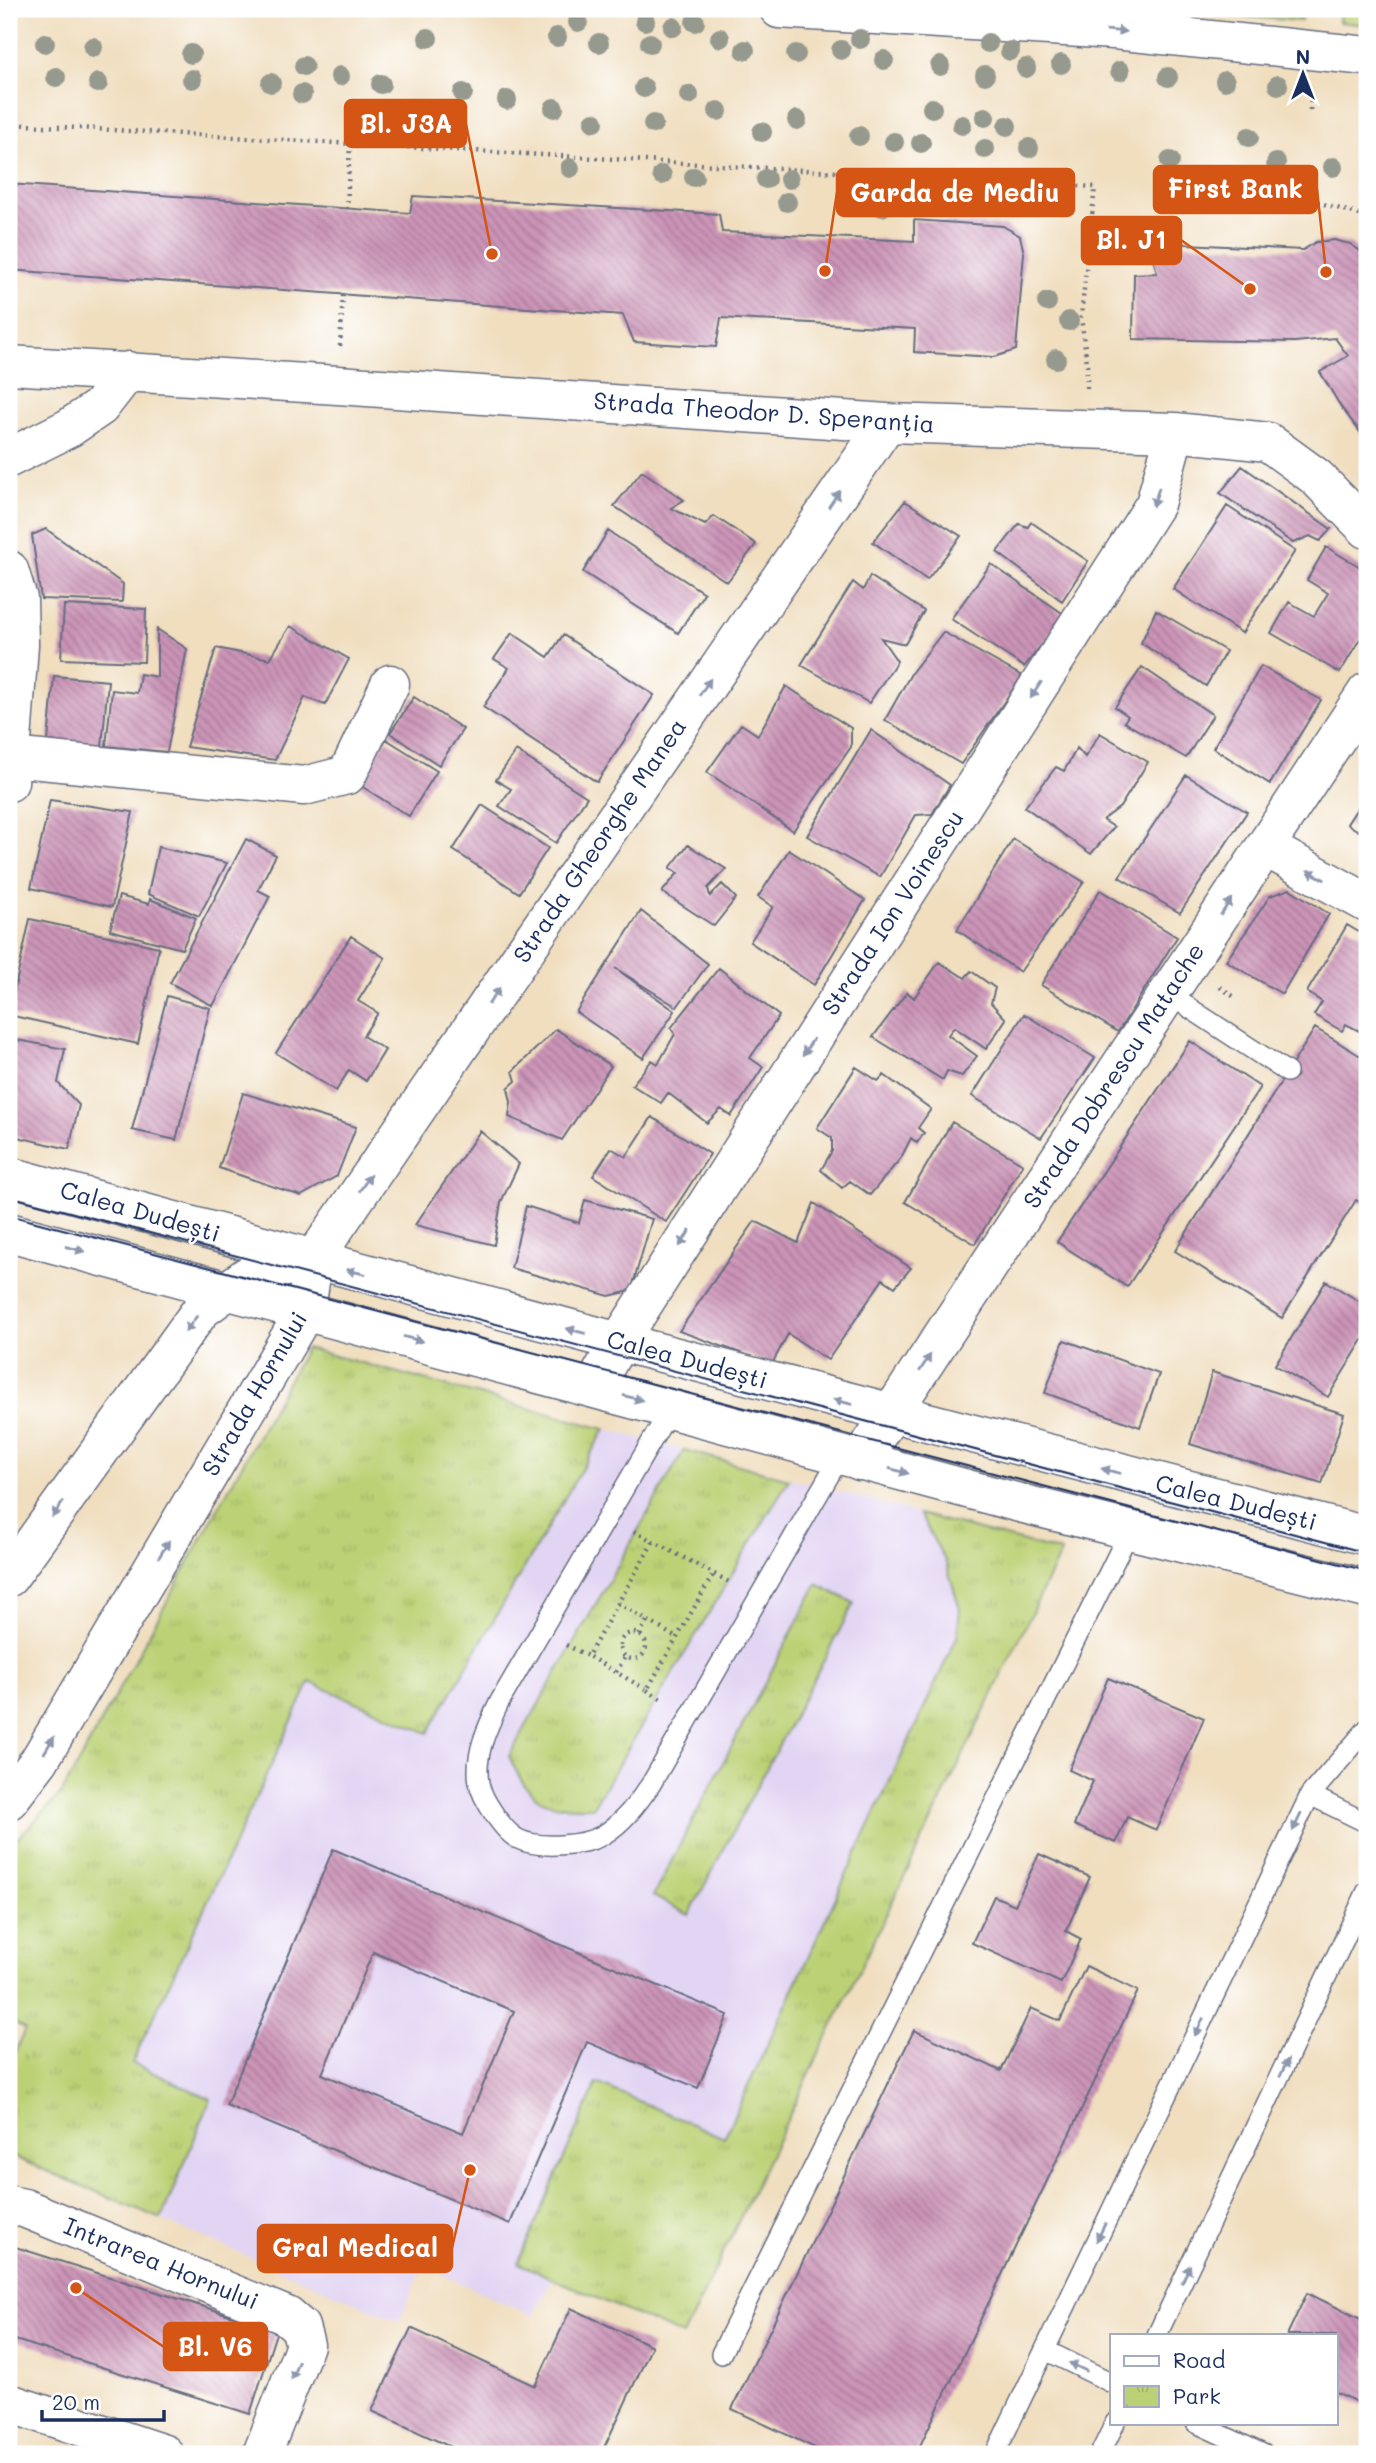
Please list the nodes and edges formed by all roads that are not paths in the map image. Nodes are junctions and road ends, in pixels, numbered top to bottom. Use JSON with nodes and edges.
{"nodes":[{"id":1,"x":779,"y":9,"type":"edge"},
{"id":2,"x":1367,"y":56,"type":"edge"},
{"id":3,"x":9,"y":365,"type":"edge"},
{"id":4,"x":128,"y":371,"type":"junction"},
{"id":5,"x":887,"y":423,"type":"junction"},
{"id":6,"x":1175,"y":432,"type":"junction"},
{"id":7,"x":9,"y":458,"type":"edge"},
{"id":8,"x":1367,"y":529,"type":"edge"},
{"id":9,"x":9,"y":570,"type":"edge"},
{"id":10,"x":390,"y":684,"type":"dead end"},
{"id":11,"x":1367,"y":692,"type":"edge"},
{"id":12,"x":10,"y":769,"type":"edge"},
{"id":13,"x":1265,"y":847,"type":"junction"},
{"id":14,"x":1367,"y":903,"type":"edge"},
{"id":15,"x":1168,"y":994,"type":"junction"},
{"id":16,"x":1287,"y":1072,"type":"dead end"},
{"id":17,"x":9,"y":1176,"type":"edge"},
{"id":18,"x":9,"y":1232,"type":"edge"},
{"id":19,"x":313,"y":1260,"type":"junction"},
{"id":20,"x":227,"y":1289,"type":"junction"},
{"id":21,"x":306,"y":1310,"type":"junction"},
{"id":22,"x":619,"y":1342,"type":"junction"},
{"id":23,"x":594,"y":1387,"type":"junction"},
{"id":24,"x":671,"y":1408,"type":"junction"},
{"id":25,"x":891,"y":1414,"type":"junction"},
{"id":26,"x":851,"y":1458,"type":"junction"},
{"id":27,"x":1130,"y":1530,"type":"junction"},
{"id":28,"x":1367,"y":1536,"type":"edge"},
{"id":29,"x":9,"y":1577,"type":"edge"},
{"id":30,"x":1367,"y":1589,"type":"edge"},
{"id":31,"x":1367,"y":1729,"type":"edge"},
{"id":32,"x":12,"y":1791,"type":"edge"},
{"id":33,"x":1310,"y":1795,"type":"junction"},
{"id":34,"x":1367,"y":1823,"type":"edge"},
{"id":35,"x":1367,"y":1891,"type":"edge"},
{"id":36,"x":9,"y":2205,"type":"edge"},
{"id":37,"x":1157,"y":2334,"type":"edge"},
{"id":38,"x":1045,"y":2350,"type":"junction"},
{"id":39,"x":721,"y":2354,"type":"dead end"},
{"id":40,"x":1110,"y":2382,"type":"edge"},
{"id":41,"x":9,"y":2403,"type":"edge"},
{"id":42,"x":1115,"y":2424,"type":"edge"},
{"id":43,"x":1198,"y":2424,"type":"edge"},
{"id":44,"x":164,"y":2454,"type":"edge"},
{"id":45,"x":262,"y":2454,"type":"edge"},
{"id":46,"x":995,"y":2454,"type":"edge"},
{"id":47,"x":1100,"y":2454,"type":"edge"},
{"id":48,"x":1263,"y":2454,"type":"edge"}],
"edges":[{"from":1,"to":2,"type":"street","one_way":true},
{"from":3,"to":4,"type":"street","name":"Strada Theodor D. Speranția"},
{"from":4,"to":5,"type":"street","name":"Strada Theodor D. Speranția"},
{"from":4,"to":7,"type":"street"},
{"from":5,"to":6,"type":"street","name":"Strada Theodor D. Speranția"},
{"from":19,"to":5,"type":"street","name":"Strada Gheorghe Manea","one_way":true},
{"from":6,"to":8,"type":"street","name":"Strada Theodor D. Speranția"},
{"from":6,"to":22,"type":"street","name":"Strada Ion Voinescu","one_way":true},
{"from":9,"to":12,"type":"street"},
{"from":10,"to":12,"type":"street"},
{"from":11,"to":13,"type":"street","name":"Strada Dobrescu Matache"},
{"from":14,"to":13,"type":"street","one_way":true},
{"from":15,"to":13,"type":"street","name":"Strada Dobrescu Matache","one_way":true},
{"from":15,"to":16,"type":"lane"},
{"from":25,"to":15,"type":"street","name":"Strada Dobrescu Matache","one_way":true},
{"from":17,"to":19,"type":"street","name":"Calea Dudești"},
{"from":18,"to":20,"type":"street","name":"Calea Dudești","one_way":true},
{"from":19,"to":20,"type":"street"},
{"from":19,"to":21,"type":"street","name":"Strada Hornului"},
{"from":22,"to":19,"type":"street","name":"Calea Dudești","one_way":true},
{"from":20,"to":21,"type":"street","name":"Calea Dudești"},
{"from":20,"to":29,"type":"street","one_way":true},
{"from":21,"to":23,"type":"street","name":"Calea Dudești","one_way":true},
{"from":32,"to":21,"type":"street","name":"Strada Hornului","one_way":true},
{"from":22,"to":23,"type":"street","name":"Strada Ion Voinescu"},
{"from":25,"to":22,"type":"street","name":"Calea Dudești","one_way":true},
{"from":23,"to":24,"type":"street","name":"Calea Dudești","one_way":true},
{"from":24,"to":26,"type":"street","name":"Calea Dudești"},
{"from":24,"to":26,"type":"lane"},
{"from":25,"to":26,"type":"street","name":"Strada Dobrescu Matache"},
{"from":28,"to":25,"type":"street","name":"Calea Dudești","one_way":true},
{"from":26,"to":27,"type":"street","name":"Calea Dudești","one_way":true},
{"from":27,"to":30,"type":"street","name":"Calea Dudești"},
{"from":27,"to":39,"type":"lane"},
{"from":31,"to":33,"type":"lane"},
{"from":33,"to":34,"type":"lane"},
{"from":33,"to":38,"type":"lane","one_way":true},
{"from":37,"to":35,"type":"lane","one_way":true},
{"from":36,"to":45,"type":"street","name":"Intrarea Hornului","one_way":true},
{"from":40,"to":38,"type":"lane","one_way":true},
{"from":38,"to":46,"type":"lane"},
{"from":41,"to":44,"type":"street"},
{"from":42,"to":47,"type":"lane"},
{"from":43,"to":48,"type":"lane"}]}
